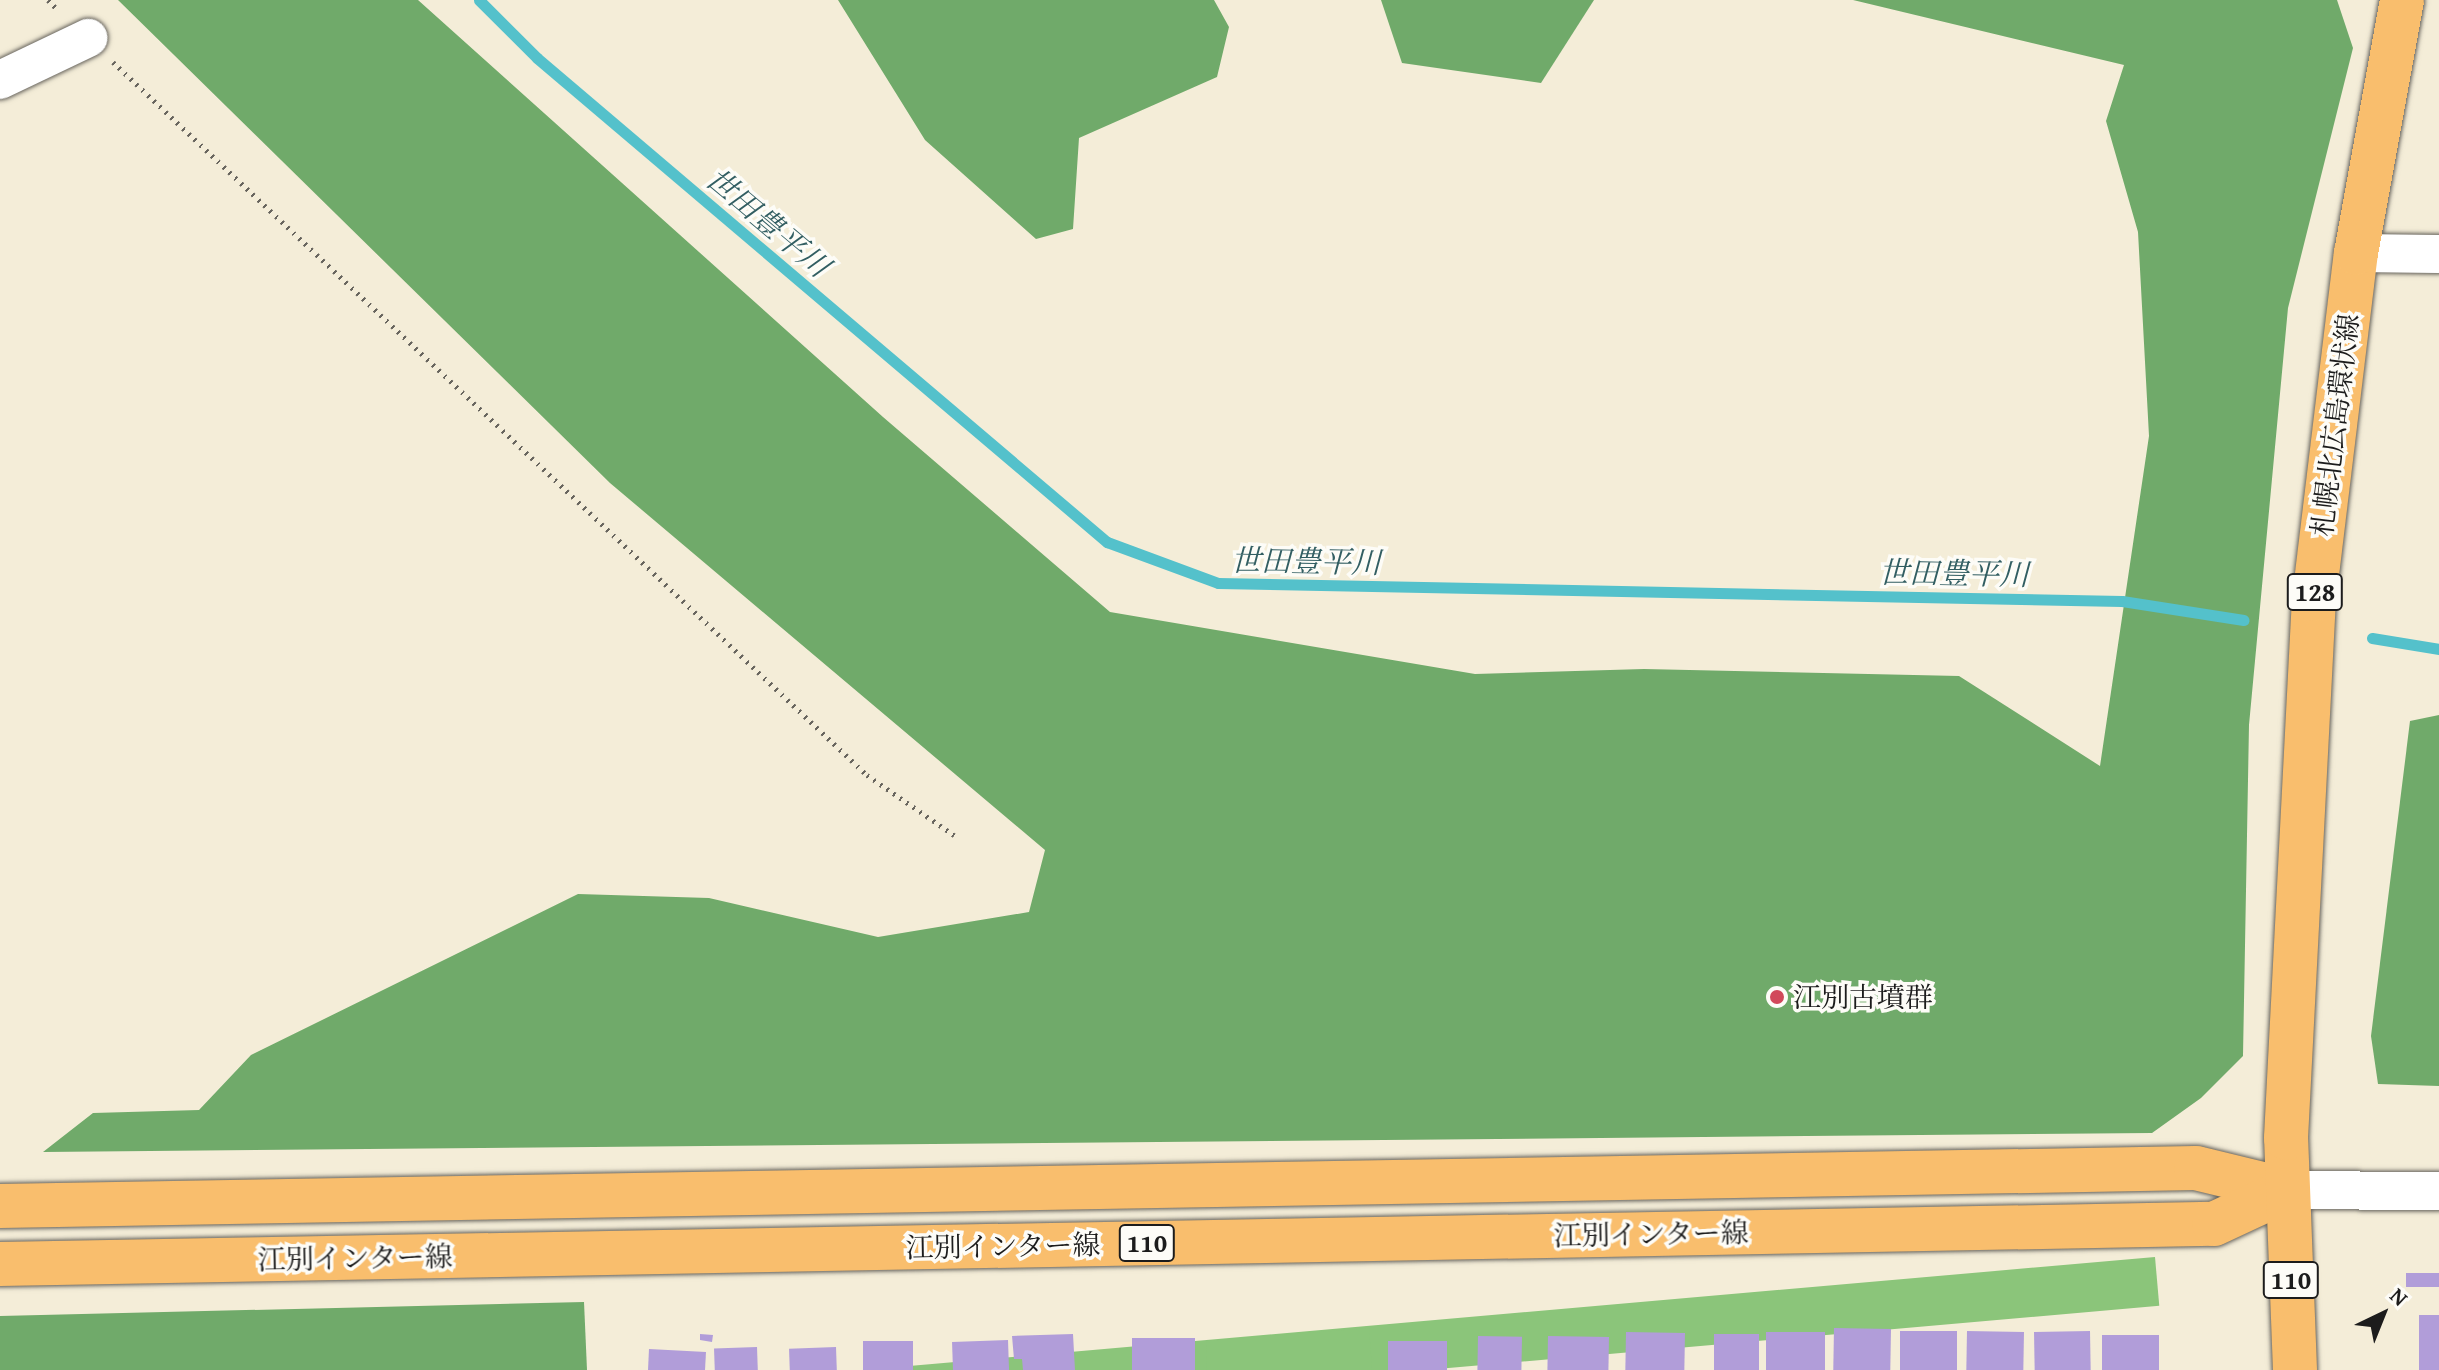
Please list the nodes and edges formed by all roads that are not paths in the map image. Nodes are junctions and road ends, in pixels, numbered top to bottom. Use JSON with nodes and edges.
{"nodes":[{"id":1,"x":2402,"y":0,"type":"edge"},
{"id":2,"x":88,"y":38,"type":"road end"},
{"id":3,"x":0,"y":80,"type":"edge"},
{"id":4,"x":2356,"y":253,"type":"junction"},
{"id":5,"x":2439,"y":254,"type":"edge"},
{"id":6,"x":2287,"y":1190,"type":"junction"},
{"id":7,"x":2439,"y":1191,"type":"edge"},
{"id":8,"x":0,"y":1206,"type":"edge"},
{"id":9,"x":0,"y":1264,"type":"edge"},
{"id":10,"x":2295,"y":1370,"type":"edge"}],
"edges":[{"from":1,"to":4,"type":"main road","name":"札幌北広島環状線","number":"128"},
{"from":2,"to":3,"type":"street"},
{"from":4,"to":5,"type":"street"},
{"from":4,"to":6,"type":"main road","name":"札幌北広島環状線","number":"128"},
{"from":6,"to":7,"type":"street"},
{"from":6,"to":8,"type":"main road","name":"江別インター線","number":"110"},
{"from":6,"to":9,"type":"main road","name":"江別インター線","number":"110"},
{"from":6,"to":10,"type":"main road","number":"110"}]}
